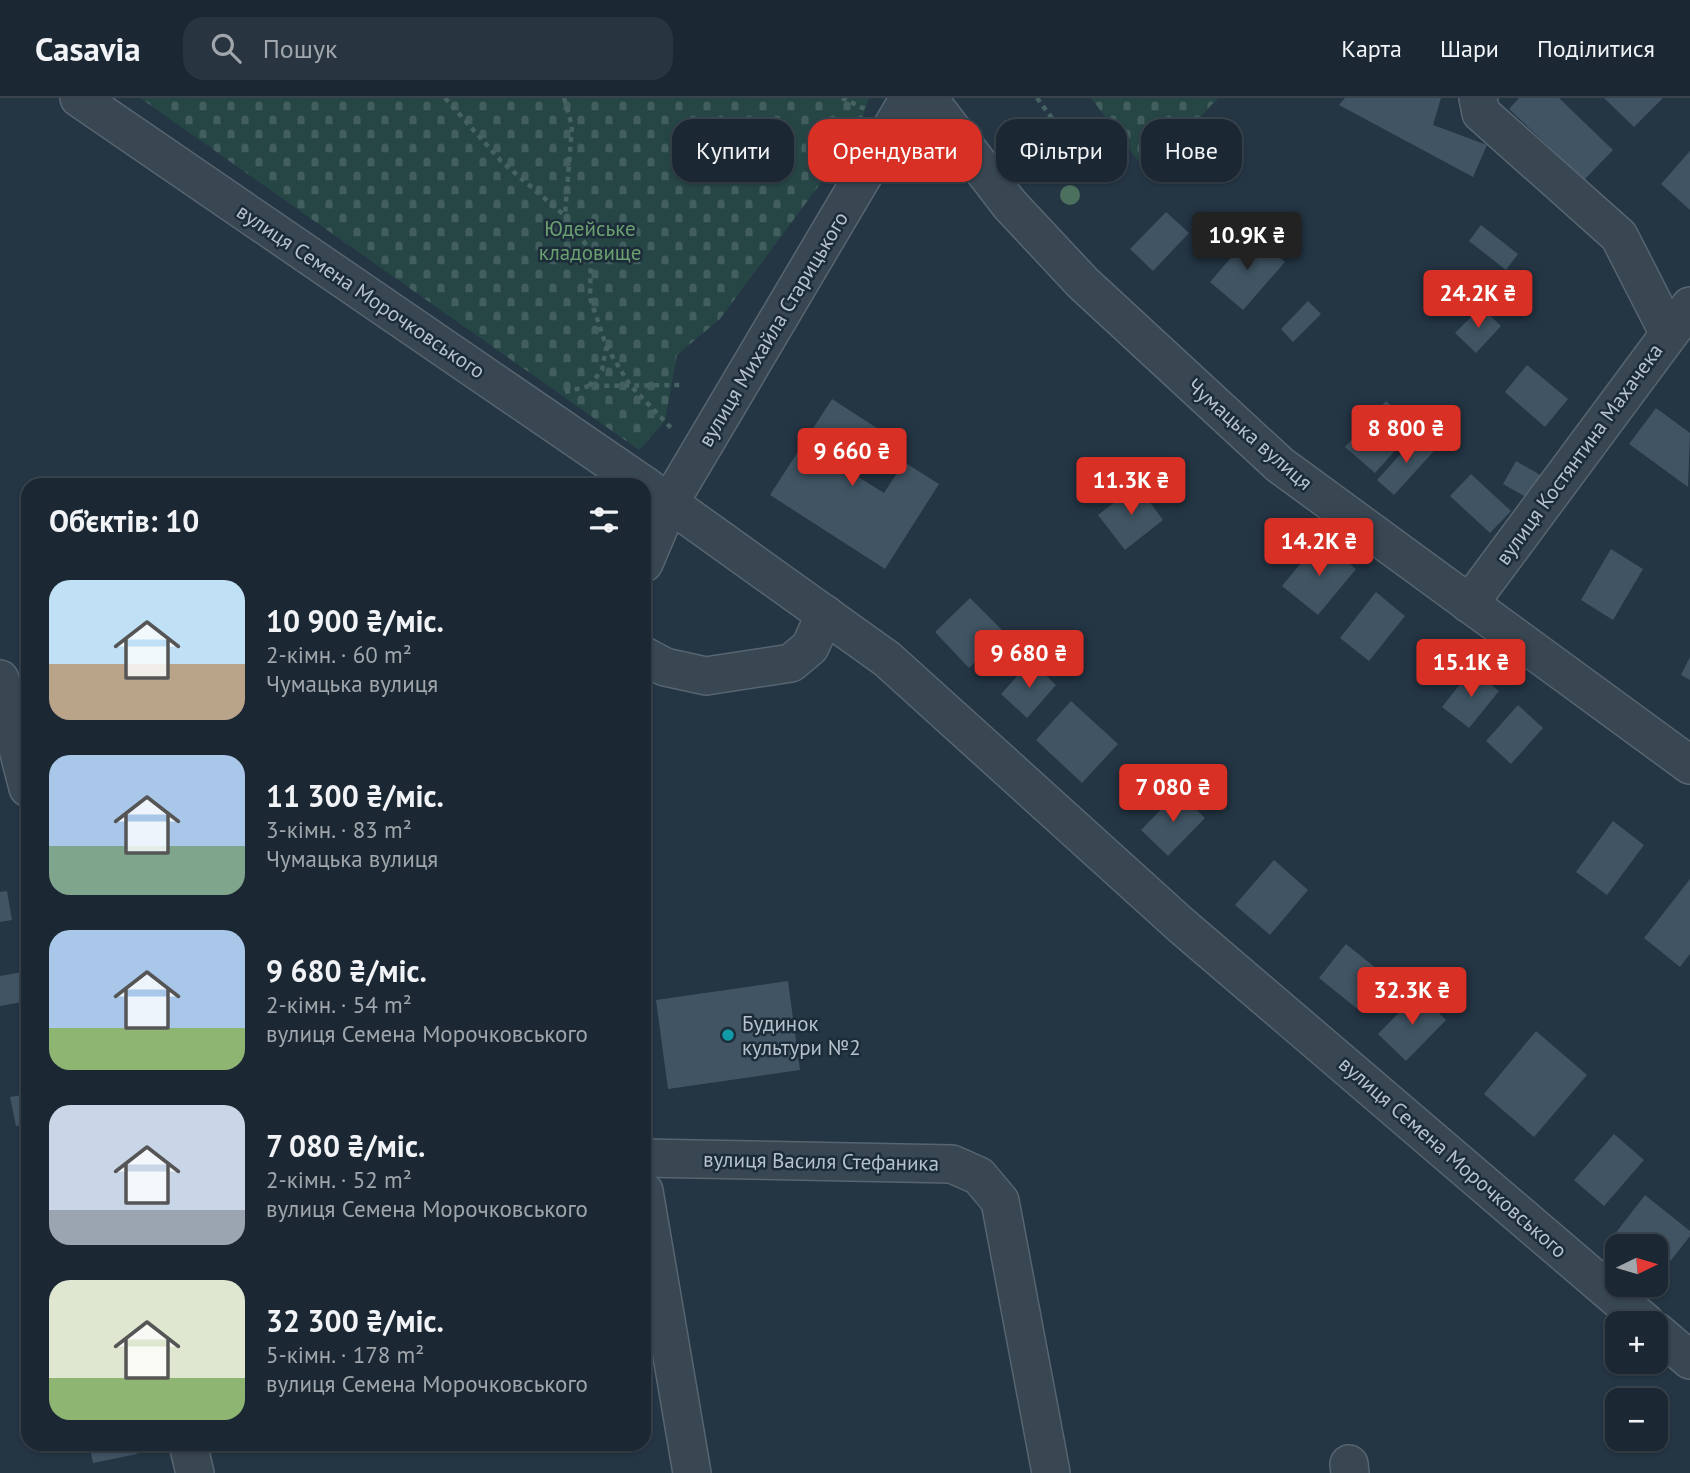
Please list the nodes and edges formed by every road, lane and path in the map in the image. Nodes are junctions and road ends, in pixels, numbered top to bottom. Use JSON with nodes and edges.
{"nodes":[{"id":1,"x":79,"y":98,"type":"edge"},
{"id":2,"x":445,"y":98,"type":"edge"},
{"id":3,"x":564,"y":98,"type":"edge"},
{"id":4,"x":842,"y":98,"type":"edge"},
{"id":5,"x":909,"y":98,"type":"edge"},
{"id":6,"x":928,"y":98,"type":"edge"},
{"id":7,"x":1037,"y":98,"type":"edge"},
{"id":8,"x":1478,"y":98,"type":"edge"},
{"id":9,"x":878,"y":115,"type":"dead end"},
{"id":10,"x":1052,"y":119,"type":"edge"},
{"id":11,"x":565,"y":215,"type":"junction"},
{"id":12,"x":1679,"y":319,"type":"edge"},
{"id":13,"x":607,"y":348,"type":"junction"},
{"id":14,"x":630,"y":384,"type":"junction"},
{"id":15,"x":682,"y":385,"type":"dead end"},
{"id":16,"x":589,"y":386,"type":"junction"},
{"id":17,"x":562,"y":393,"type":"dead end"},
{"id":18,"x":678,"y":435,"type":"dead end"},
{"id":19,"x":633,"y":478,"type":"edge"},
{"id":20,"x":652,"y":491,"type":"edge"},
{"id":21,"x":1469,"y":604,"type":"junction"},
{"id":22,"x":825,"y":614,"type":"junction"},
{"id":23,"x":651,"y":660,"type":"edge"},
{"id":24,"x":0,"y":679,"type":"edge"},
{"id":25,"x":20,"y":722,"type":"edge"},
{"id":26,"x":1690,"y":765,"type":"edge"},
{"id":27,"x":651,"y":1158,"type":"edge"},
{"id":28,"x":651,"y":1232,"type":"edge"},
{"id":29,"x":1632,"y":1311,"type":"edge"},
{"id":30,"x":1668,"y":1341,"type":"edge"},
{"id":31,"x":1690,"y":1360,"type":"edge"},
{"id":32,"x":190,"y":1451,"type":"edge"},
{"id":33,"x":195,"y":1473,"type":"edge"},
{"id":34,"x":692,"y":1473,"type":"edge"},
{"id":35,"x":1051,"y":1473,"type":"edge"}],
"edges":[{"from":1,"to":19,"type":"street","name":"вулиця Семена Морочковського"},
{"from":2,"to":11,"type":"path"},
{"from":3,"to":11,"type":"path"},
{"from":4,"to":9,"type":"path"},
{"from":5,"to":20,"type":"street","name":"вулиця Михайла Старицького"},
{"from":6,"to":21,"type":"street","name":"Чумацька вулиця"},
{"from":7,"to":10,"type":"path"},
{"from":8,"to":12,"type":"street"},
{"from":11,"to":13,"type":"path"},
{"from":12,"to":21,"type":"street","name":"вулиця Костянтина Махачека"},
{"from":13,"to":14,"type":"path"},
{"from":13,"to":16,"type":"path"},
{"from":14,"to":15,"type":"path"},
{"from":14,"to":16,"type":"path"},
{"from":14,"to":18,"type":"path"},
{"from":16,"to":17,"type":"path"},
{"from":20,"to":22,"type":"street","name":"вулиця Семена Морочковського"},
{"from":21,"to":26,"type":"street","name":"Чумацька вулиця"},
{"from":22,"to":23,"type":"street"},
{"from":22,"to":29,"type":"street","name":"вулиця Семена Морочковського"},
{"from":24,"to":25,"type":"street"},
{"from":27,"to":35,"type":"street","name":"вулиця Василя Стефаника"},
{"from":28,"to":34,"type":"street"},
{"from":30,"to":31,"type":"street"},
{"from":32,"to":33,"type":"street"}]}
